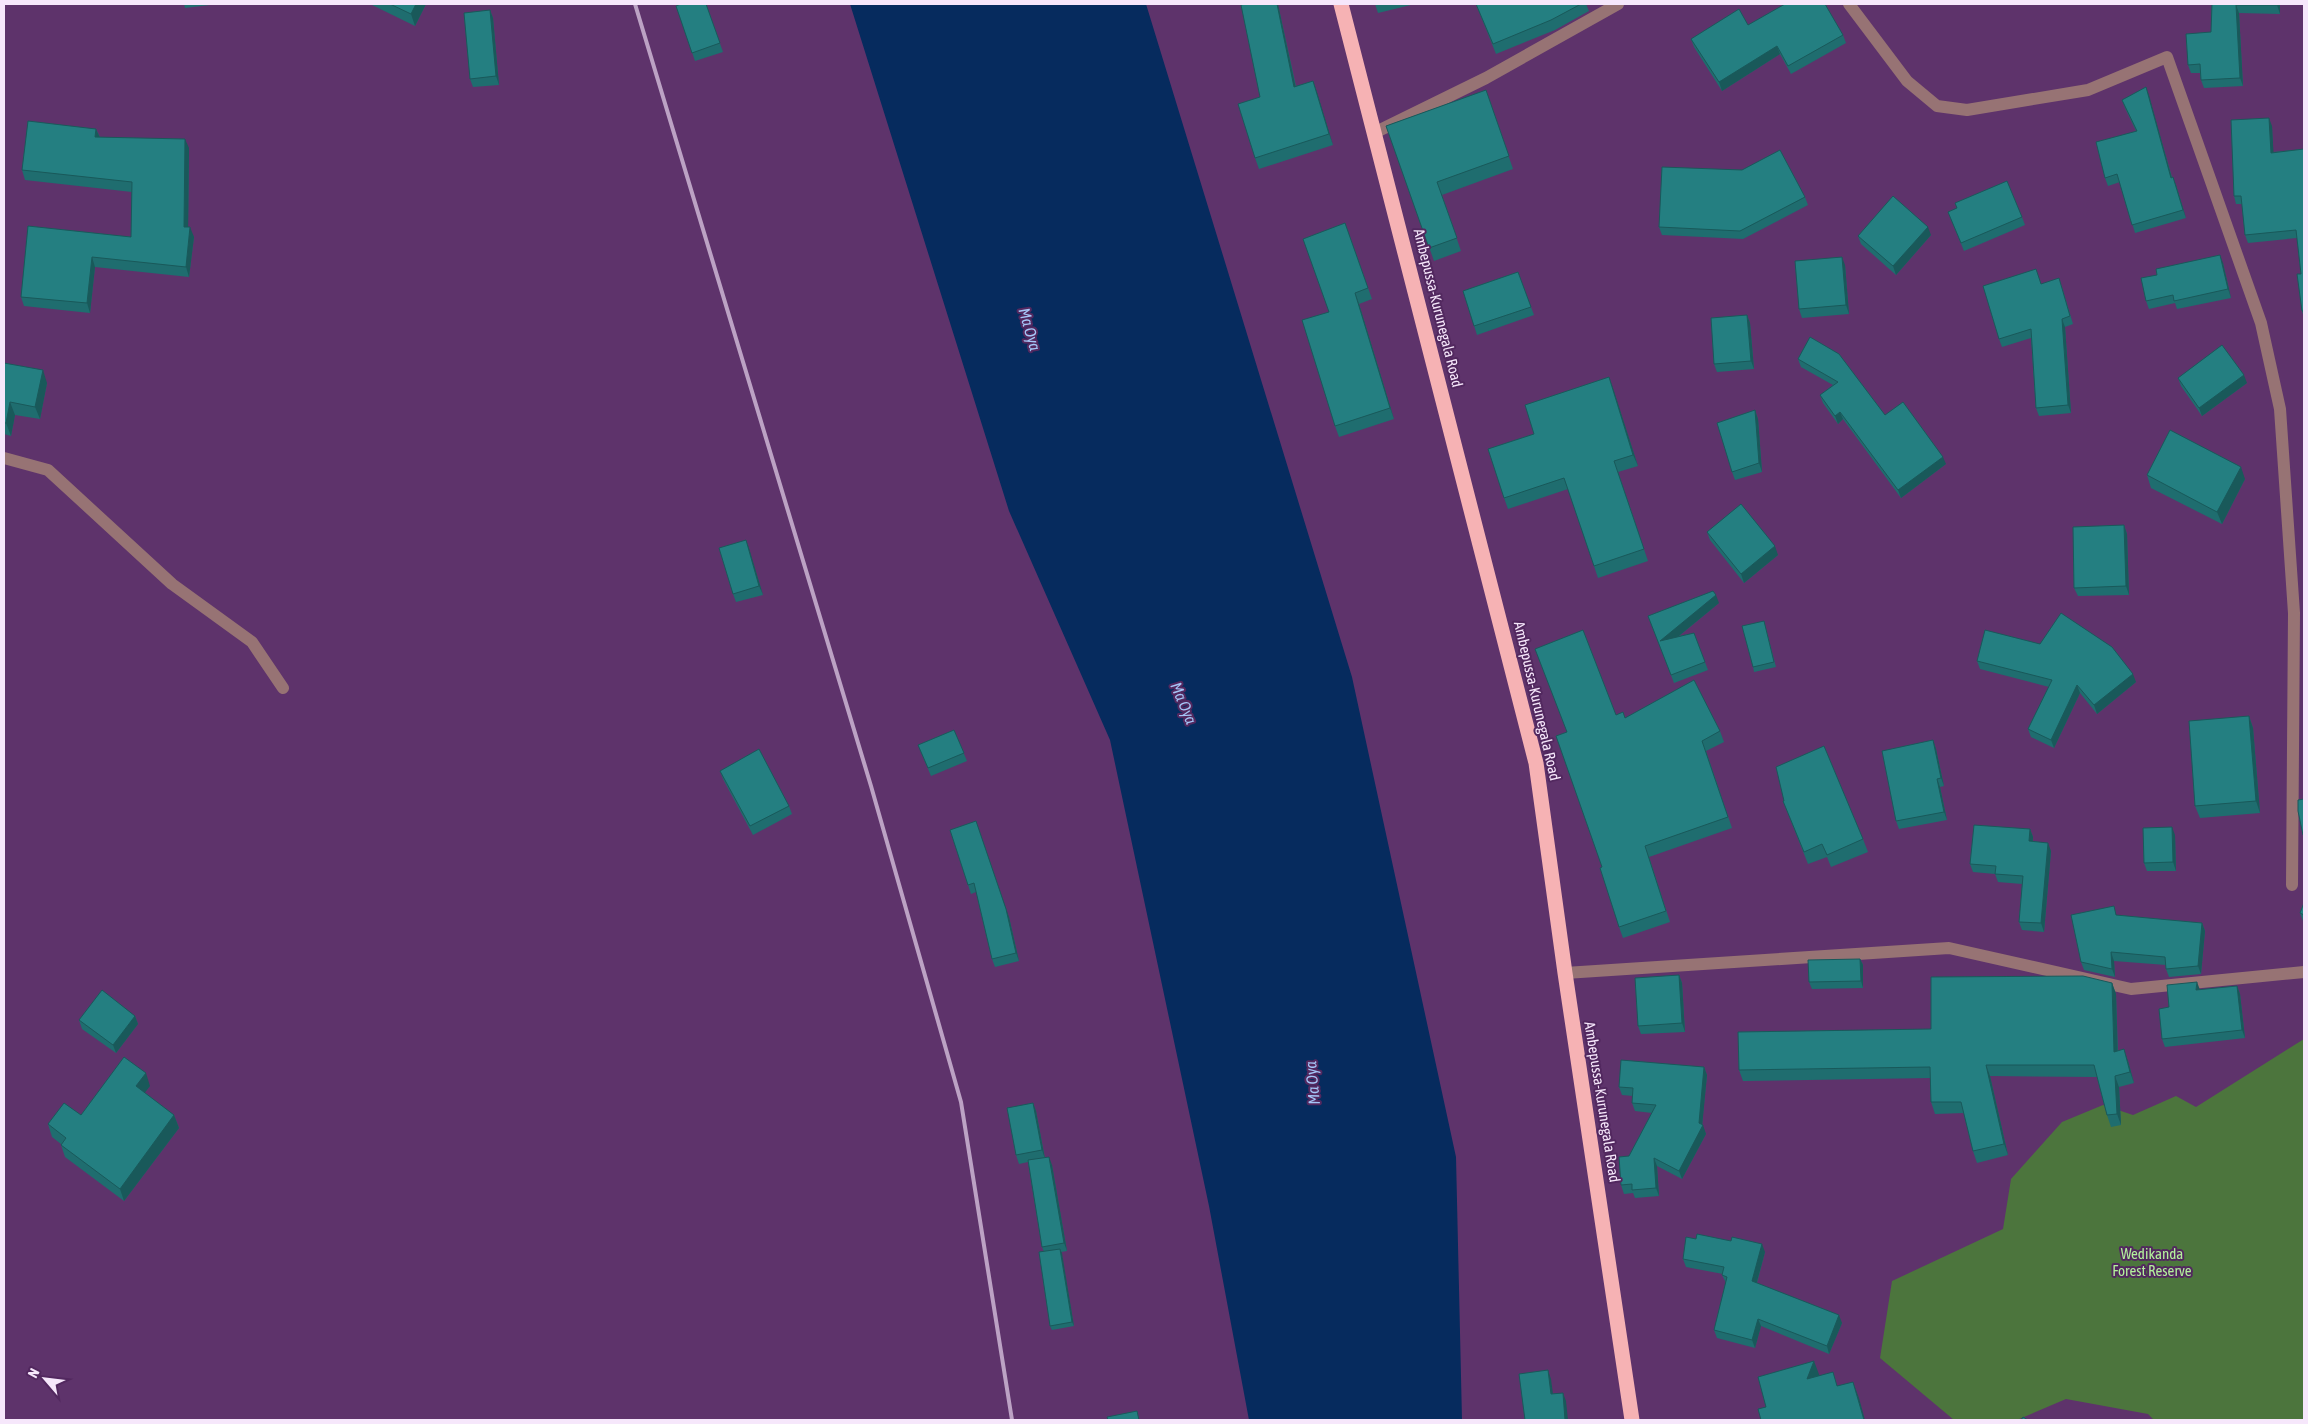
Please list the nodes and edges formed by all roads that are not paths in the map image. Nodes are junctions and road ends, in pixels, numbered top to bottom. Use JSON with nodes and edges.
{"nodes":[{"id":1,"x":1341,"y":4,"type":"edge"},
{"id":2,"x":1618,"y":4,"type":"edge"},
{"id":3,"x":1849,"y":4,"type":"edge"},
{"id":4,"x":1374,"y":133,"type":"junction"},
{"id":5,"x":4,"y":458,"type":"edge"},
{"id":6,"x":283,"y":688,"type":"dead end"},
{"id":7,"x":2292,"y":885,"type":"dead end"},
{"id":8,"x":2304,"y":972,"type":"edge"},
{"id":9,"x":1565,"y":973,"type":"junction"},
{"id":10,"x":1632,"y":1420,"type":"edge"}],
"edges":[{"from":1,"to":4,"type":"highway","name":"Ambepussa-Kurunegala Road"},
{"from":2,"to":4,"type":"street"},
{"from":3,"to":7,"type":"street"},
{"from":4,"to":9,"type":"highway","name":"Ambepussa-Kurunegala Road"},
{"from":5,"to":6,"type":"street"},
{"from":8,"to":9,"type":"street"},
{"from":9,"to":10,"type":"highway","name":"Ambepussa-Kurunegala Road"}]}
